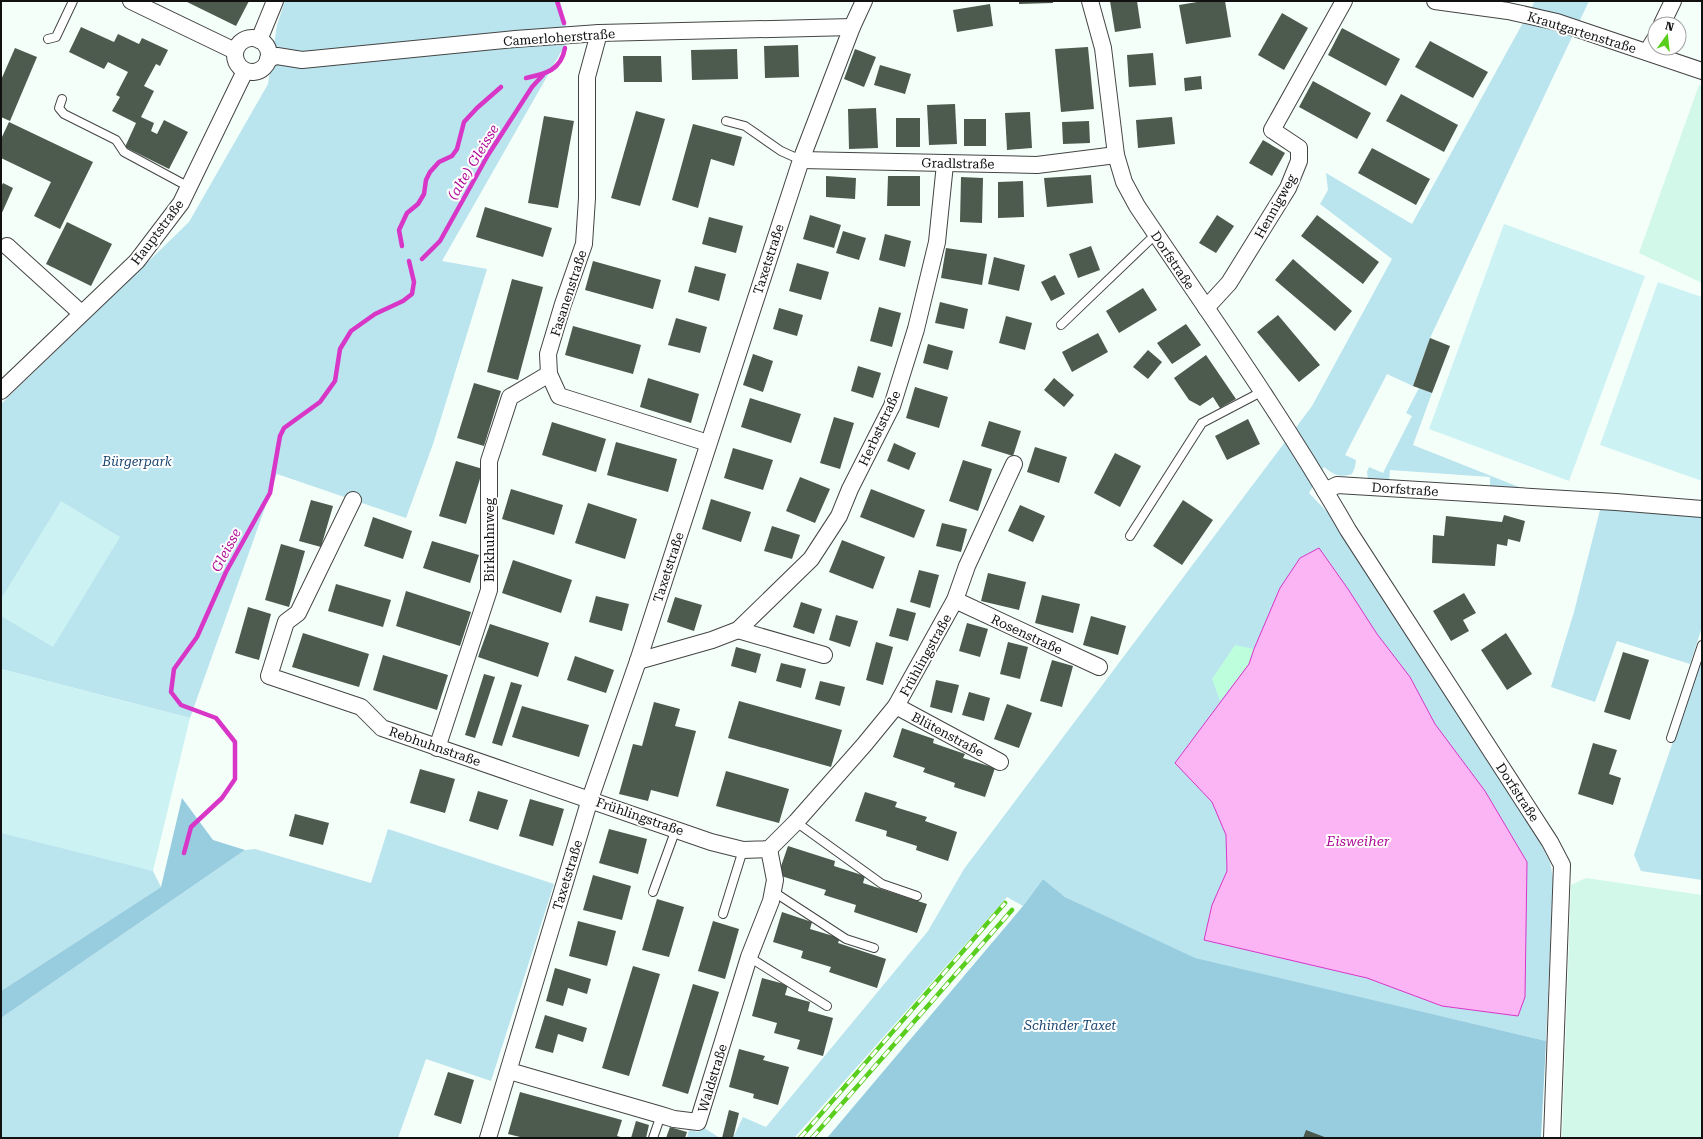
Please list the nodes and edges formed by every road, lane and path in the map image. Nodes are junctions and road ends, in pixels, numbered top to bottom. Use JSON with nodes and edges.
{"nodes":[{"id":1,"x":73,"y":1,"type":"edge"},
{"id":2,"x":131,"y":1,"type":"edge"},
{"id":3,"x":276,"y":1,"type":"edge"},
{"id":4,"x":864,"y":1,"type":"edge"},
{"id":5,"x":1090,"y":1,"type":"edge"},
{"id":6,"x":1344,"y":1,"type":"edge"},
{"id":7,"x":1435,"y":1,"type":"edge"},
{"id":8,"x":1673,"y":1,"type":"edge"},
{"id":9,"x":1509,"y":6,"type":"edge"},
{"id":10,"x":1666,"y":16,"type":"edge"},
{"id":11,"x":852,"y":27,"type":"junction"},
{"id":12,"x":599,"y":33,"type":"junction"},
{"id":13,"x":48,"y":39,"type":"dead end"},
{"id":14,"x":259,"y":40,"type":"junction"},
{"id":15,"x":1647,"y":45,"type":"edge"},
{"id":16,"x":235,"y":51,"type":"junction"},
{"id":17,"x":1671,"y":56,"type":"edge"},
{"id":18,"x":268,"y":60,"type":"junction"},
{"id":19,"x":245,"y":71,"type":"junction"},
{"id":20,"x":1702,"y":72,"type":"edge"},
{"id":21,"x":62,"y":99,"type":"dead end"},
{"id":22,"x":726,"y":122,"type":"dead end"},
{"id":23,"x":1116,"y":155,"type":"junction"},
{"id":24,"x":801,"y":160,"type":"junction"},
{"id":25,"x":945,"y":164,"type":"junction"},
{"id":26,"x":189,"y":187,"type":"junction"},
{"id":27,"x":1156,"y":234,"type":"junction"},
{"id":28,"x":7,"y":246,"type":"dead end"},
{"id":29,"x":1206,"y":308,"type":"junction"},
{"id":30,"x":81,"y":314,"type":"junction"},
{"id":31,"x":1061,"y":325,"type":"dead end"},
{"id":32,"x":549,"y":374,"type":"junction"},
{"id":33,"x":1,"y":391,"type":"edge"},
{"id":34,"x":1263,"y":391,"type":"junction"},
{"id":35,"x":708,"y":443,"type":"junction"},
{"id":36,"x":1014,"y":464,"type":"dead end"},
{"id":37,"x":1325,"y":491,"type":"junction"},
{"id":38,"x":353,"y":500,"type":"dead end"},
{"id":39,"x":1702,"y":509,"type":"edge"},
{"id":40,"x":1130,"y":536,"type":"dead end"},
{"id":41,"x":955,"y":600,"type":"junction"},
{"id":42,"x":738,"y":630,"type":"junction"},
{"id":43,"x":1702,"y":645,"type":"edge"},
{"id":44,"x":824,"y":655,"type":"dead end"},
{"id":45,"x":638,"y":661,"type":"junction"},
{"id":46,"x":1099,"y":667,"type":"dead end"},
{"id":47,"x":896,"y":706,"type":"junction"},
{"id":48,"x":1671,"y":738,"type":"dead end"},
{"id":49,"x":437,"y":748,"type":"junction"},
{"id":50,"x":1000,"y":762,"type":"dead end"},
{"id":51,"x":590,"y":799,"type":"junction"},
{"id":52,"x":796,"y":822,"type":"junction"},
{"id":53,"x":676,"y":829,"type":"junction"},
{"id":54,"x":769,"y":849,"type":"junction"},
{"id":55,"x":743,"y":850,"type":"junction"},
{"id":56,"x":653,"y":892,"type":"dead end"},
{"id":57,"x":772,"y":894,"type":"junction"},
{"id":58,"x":917,"y":896,"type":"dead end"},
{"id":59,"x":723,"y":914,"type":"dead end"},
{"id":60,"x":874,"y":948,"type":"dead end"},
{"id":61,"x":749,"y":957,"type":"junction"},
{"id":62,"x":827,"y":1006,"type":"dead end"},
{"id":63,"x":509,"y":1071,"type":"junction"},
{"id":64,"x":661,"y":1115,"type":"junction"},
{"id":65,"x":488,"y":1138,"type":"edge"},
{"id":66,"x":653,"y":1138,"type":"edge"},
{"id":67,"x":1552,"y":1138,"type":"edge"}],
"edges":[{"from":1,"to":13,"type":"lane"},
{"from":2,"to":16,"type":"street"},
{"from":3,"to":14,"type":"street"},
{"from":4,"to":11,"type":"street","name":"Taxetstraße"},
{"from":5,"to":23,"type":"street","name":"Dorfstraße"},
{"from":6,"to":29,"type":"street","name":"Hennigweg"},
{"from":7,"to":9,"type":"street","name":"Krautgartenstraße"},
{"from":8,"to":10,"type":"street"},
{"from":9,"to":15,"type":"street","name":"Krautgartenstraße"},
{"from":11,"to":12,"type":"street","name":"Camerloherstraße"},
{"from":11,"to":24,"type":"street","name":"Taxetstraße"},
{"from":12,"to":18,"type":"street","name":"Camerloherstraße"},
{"from":12,"to":32,"type":"street","name":"Fasanenstraße"},
{"from":14,"to":16,"type":"street"},
{"from":14,"to":18,"type":"street"},
{"from":16,"to":19,"type":"street"},
{"from":17,"to":20,"type":"street","name":"Krautgartenstraße"},
{"from":18,"to":19,"type":"street"},
{"from":19,"to":26,"type":"street","name":"Hauptstraße"},
{"from":21,"to":26,"type":"lane"},
{"from":22,"to":24,"type":"lane"},
{"from":23,"to":25,"type":"street","name":"Gradlstraße"},
{"from":23,"to":27,"type":"street","name":"Dorfstraße"},
{"from":24,"to":25,"type":"street","name":"Gradlstraße"},
{"from":24,"to":35,"type":"street","name":"Taxetstraße"},
{"from":25,"to":42,"type":"street","name":"Herbststraße"},
{"from":26,"to":30,"type":"street","name":"Hauptstraße"},
{"from":27,"to":29,"type":"street","name":"Dorfstraße"},
{"from":27,"to":31,"type":"lane"},
{"from":28,"to":30,"type":"street"},
{"from":29,"to":34,"type":"street","name":"Dorfstraße"},
{"from":30,"to":33,"type":"street","name":"Hauptstraße"},
{"from":32,"to":35,"type":"street","name":"Fasanenstraße"},
{"from":32,"to":49,"type":"street","name":"Birkhuhnweg"},
{"from":34,"to":37,"type":"street","name":"Dorfstraße"},
{"from":34,"to":40,"type":"lane"},
{"from":35,"to":45,"type":"street","name":"Taxetstraße"},
{"from":36,"to":41,"type":"street","name":"Frühlingstraße"},
{"from":37,"to":39,"type":"street","name":"Dorfstraße"},
{"from":37,"to":67,"type":"street","name":"Dorfstraße"},
{"from":38,"to":49,"type":"street","name":"Rebhuhnstraße"},
{"from":41,"to":46,"type":"street","name":"Rosenstraße"},
{"from":41,"to":47,"type":"street","name":"Frühlingstraße"},
{"from":42,"to":44,"type":"street"},
{"from":42,"to":45,"type":"street","name":"Herbststraße"},
{"from":43,"to":48,"type":"lane"},
{"from":45,"to":51,"type":"street","name":"Taxetstraße"},
{"from":47,"to":50,"type":"street","name":"Blütenstraße"},
{"from":47,"to":52,"type":"street","name":"Frühlingstraße"},
{"from":49,"to":51,"type":"street","name":"Rebhuhnstraße"},
{"from":51,"to":53,"type":"street","name":"Frühlingstraße"},
{"from":51,"to":63,"type":"street","name":"Taxetstraße"},
{"from":52,"to":54,"type":"street","name":"Frühlingstraße"},
{"from":52,"to":58,"type":"lane"},
{"from":53,"to":55,"type":"street","name":"Frühlingstraße"},
{"from":53,"to":56,"type":"lane"},
{"from":54,"to":55,"type":"street","name":"Frühlingstraße"},
{"from":54,"to":57,"type":"street","name":"Waldstraße"},
{"from":55,"to":59,"type":"lane"},
{"from":57,"to":60,"type":"lane"},
{"from":57,"to":61,"type":"street","name":"Waldstraße"},
{"from":61,"to":62,"type":"lane"},
{"from":61,"to":64,"type":"street","name":"Waldstraße"},
{"from":63,"to":64,"type":"street","name":"Waldstraße"},
{"from":63,"to":65,"type":"street","name":"Taxetstraße"},
{"from":64,"to":66,"type":"lane"}]}
